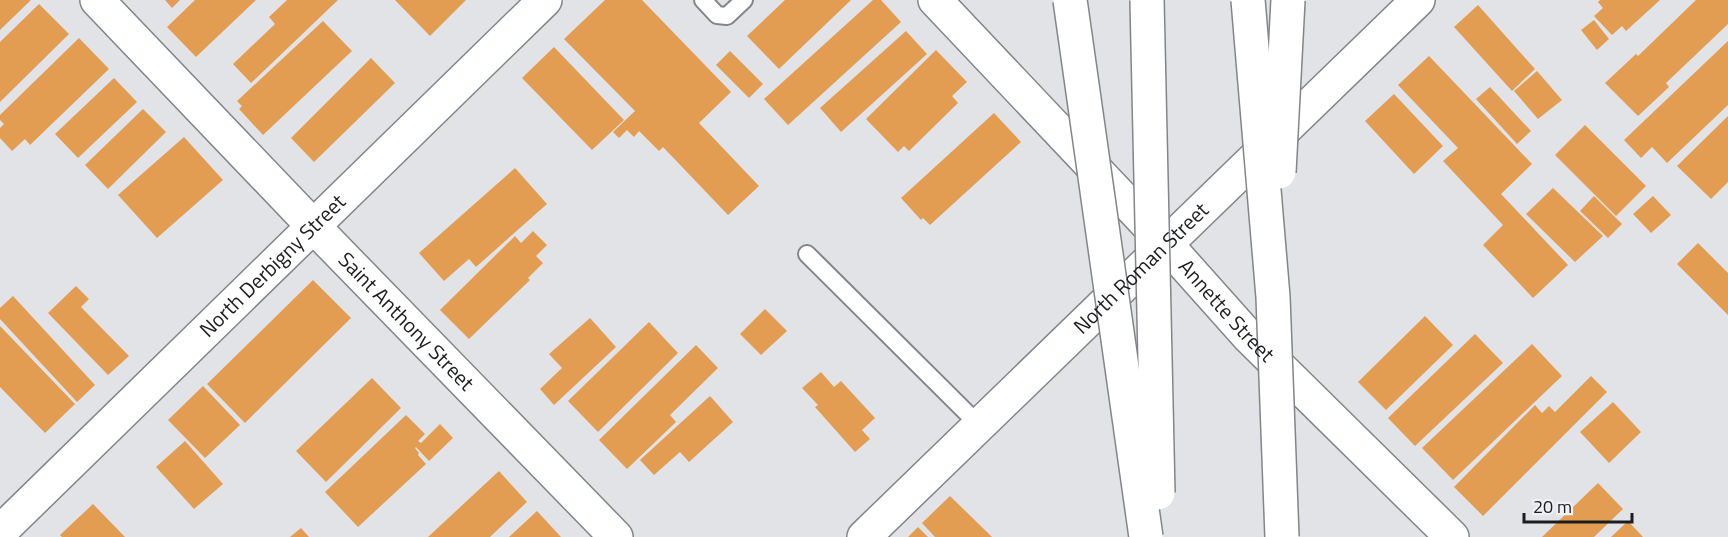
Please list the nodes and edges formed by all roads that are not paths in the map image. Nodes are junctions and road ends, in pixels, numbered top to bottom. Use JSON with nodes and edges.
{"nodes":[{"id":1,"x":97,"y":0,"type":"edge"},
{"id":2,"x":545,"y":0,"type":"edge"},
{"id":3,"x":703,"y":0,"type":"edge"},
{"id":4,"x":744,"y":0,"type":"edge"},
{"id":5,"x":935,"y":0,"type":"edge"},
{"id":6,"x":1070,"y":0,"type":"edge"},
{"id":7,"x":1147,"y":0,"type":"edge"},
{"id":8,"x":1248,"y":0,"type":"edge"},
{"id":9,"x":1288,"y":0,"type":"edge"},
{"id":10,"x":1418,"y":0,"type":"edge"},
{"id":11,"x":314,"y":227,"type":"junction"},
{"id":12,"x":1166,"y":244,"type":"junction"},
{"id":13,"x":807,"y":254,"type":"dead end"},
{"id":14,"x":1273,"y":297,"type":"junction"},
{"id":15,"x":979,"y":425,"type":"junction"},
{"id":16,"x":0,"y":532,"type":"edge"},
{"id":17,"x":616,"y":537,"type":"edge"},
{"id":18,"x":864,"y":537,"type":"edge"},
{"id":19,"x":1146,"y":537,"type":"edge"},
{"id":20,"x":1159,"y":537,"type":"edge"},
{"id":21,"x":1282,"y":537,"type":"edge"},
{"id":22,"x":1452,"y":537,"type":"edge"}],
"edges":[{"from":1,"to":11,"type":"main road","name":"Saint Anthony Street"},
{"from":2,"to":11,"type":"main road","name":"North Derbigny Street"},
{"from":3,"to":4,"type":"lane"},
{"from":5,"to":12,"type":"main road","name":"Annette Street"},
{"from":6,"to":19,"type":"main road","bridge":true},
{"from":7,"to":20,"type":"main road","bridge":true},
{"from":8,"to":14,"type":"main road","bridge":true},
{"from":9,"to":14,"type":"main road","bridge":true},
{"from":10,"to":12,"type":"main road","name":"North Roman Street"},
{"from":11,"to":16,"type":"main road","name":"North Derbigny Street"},
{"from":11,"to":17,"type":"main road","name":"Saint Anthony Street"},
{"from":12,"to":15,"type":"main road","name":"North Roman Street"},
{"from":12,"to":22,"type":"main road","name":"Annette Street"},
{"from":13,"to":15,"type":"lane"},
{"from":14,"to":21,"type":"main road","bridge":true},
{"from":15,"to":18,"type":"main road","name":"North Roman Street"}]}
